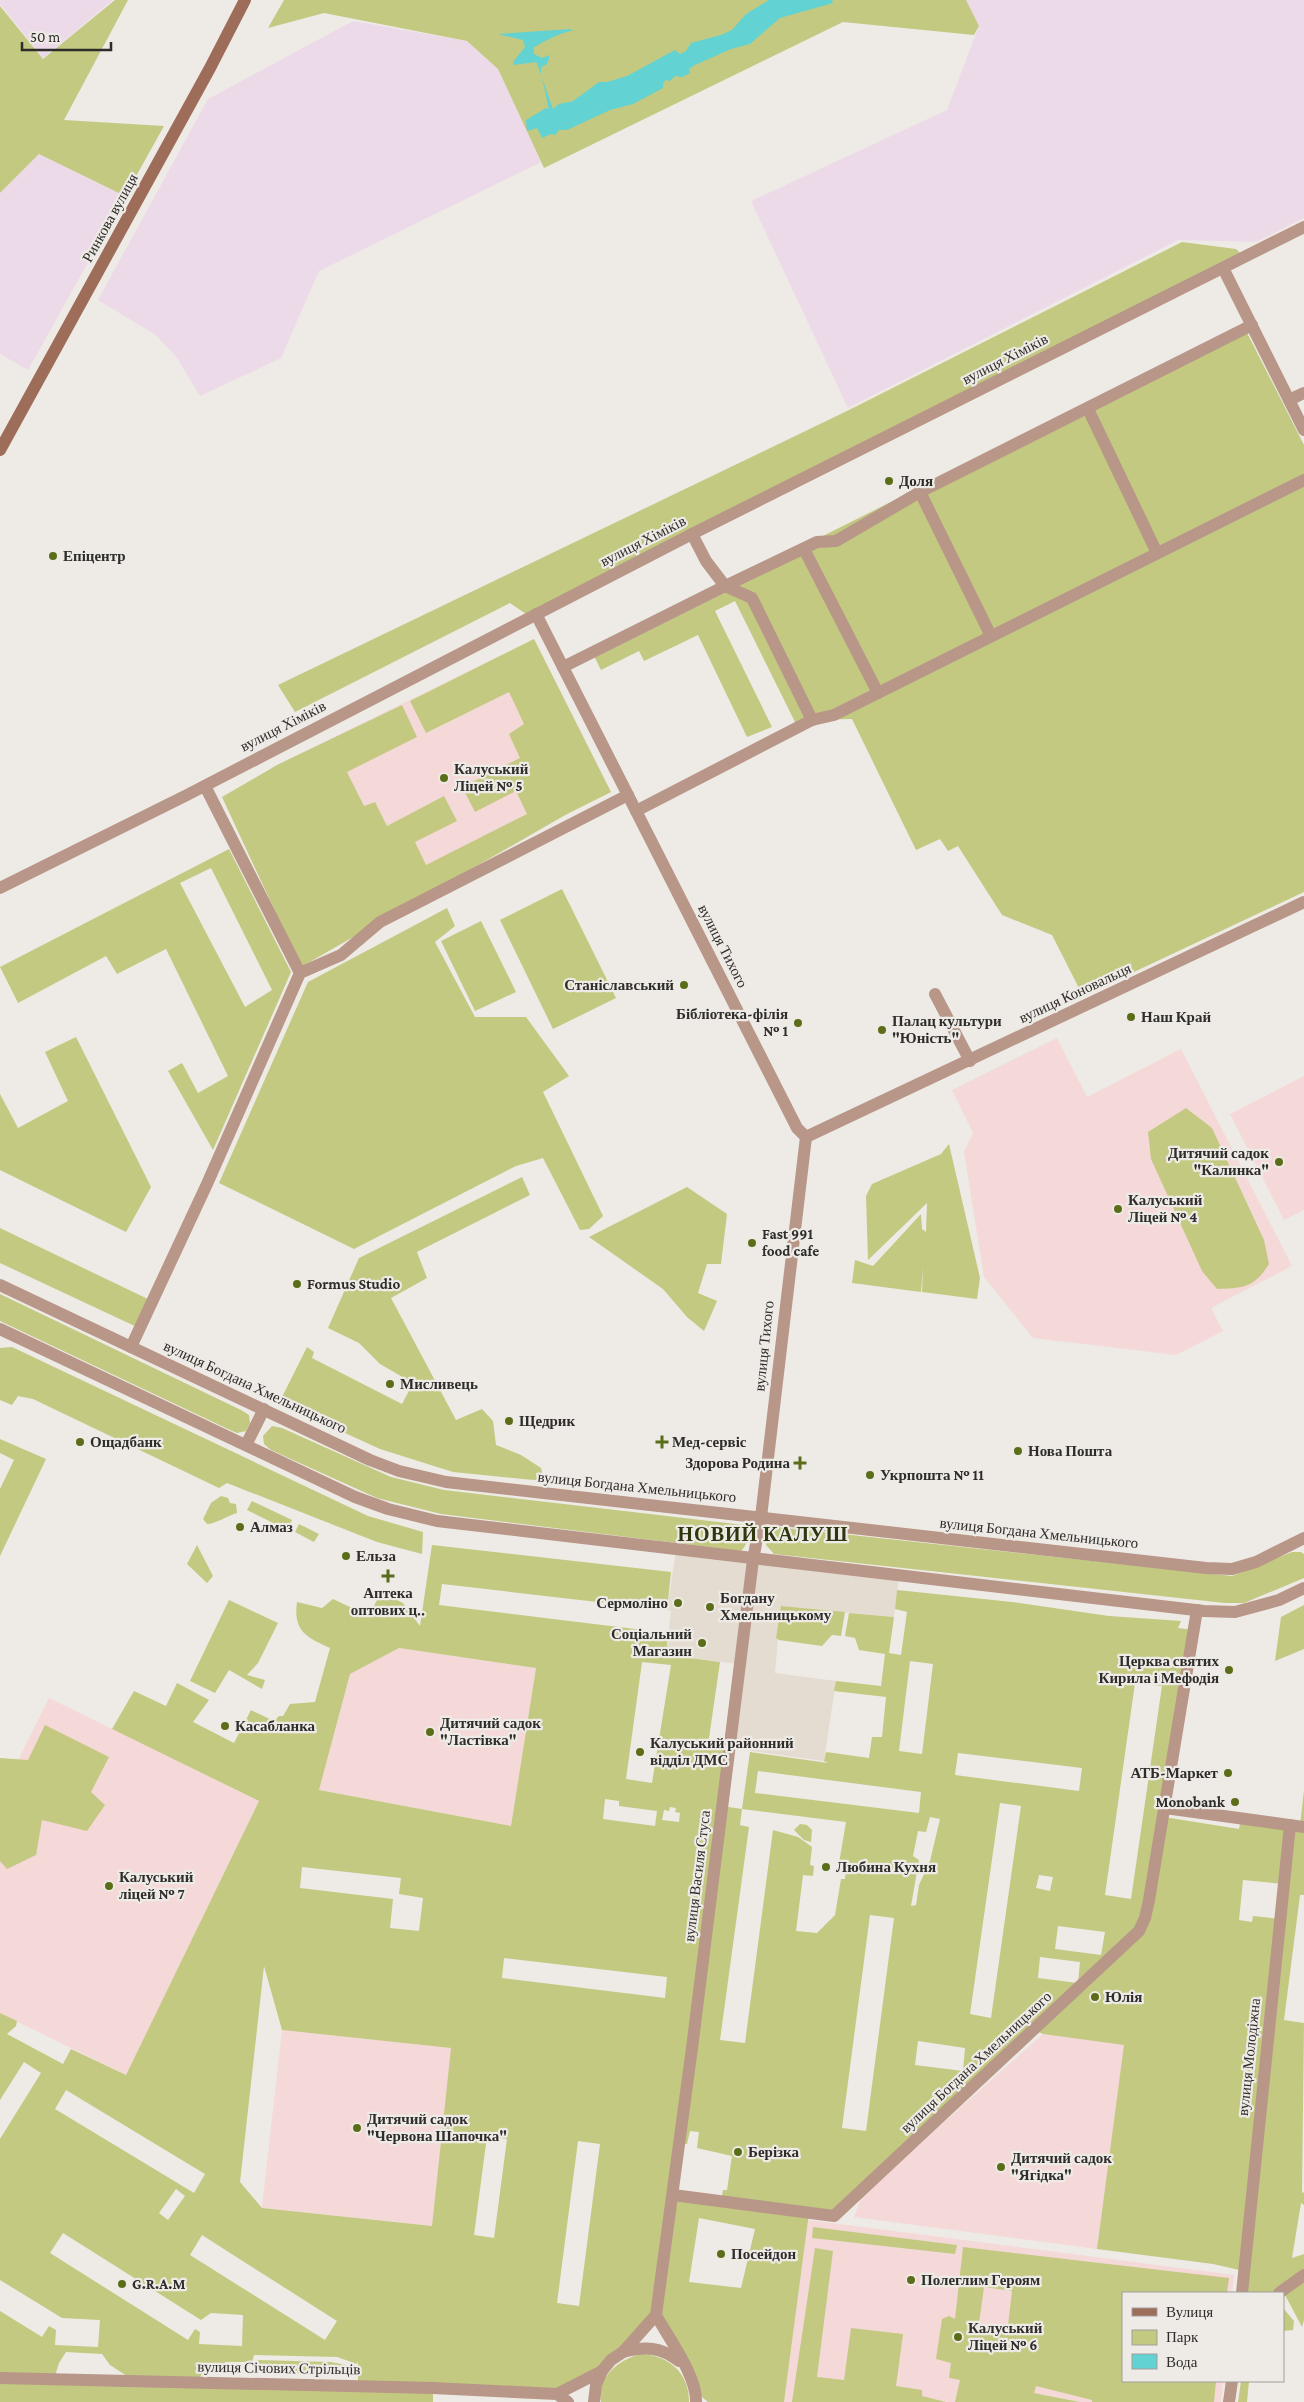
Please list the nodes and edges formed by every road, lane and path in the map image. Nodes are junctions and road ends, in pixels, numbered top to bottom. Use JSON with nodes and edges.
{"nodes":[{"id":1,"x":245,"y":0,"type":"edge"},
{"id":2,"x":1304,"y":227,"type":"edge"},
{"id":3,"x":1223,"y":268,"type":"junction"},
{"id":4,"x":1252,"y":325,"type":"junction"},
{"id":5,"x":1304,"y":393,"type":"edge"},
{"id":6,"x":1289,"y":400,"type":"junction"},
{"id":7,"x":1088,"y":409,"type":"junction"},
{"id":8,"x":1304,"y":430,"type":"edge"},
{"id":9,"x":0,"y":450,"type":"edge"},
{"id":10,"x":1304,"y":480,"type":"edge"},
{"id":11,"x":920,"y":492,"type":"junction"},
{"id":12,"x":692,"y":534,"type":"junction"},
{"id":13,"x":804,"y":549,"type":"junction"},
{"id":14,"x":1157,"y":553,"type":"junction"},
{"id":15,"x":725,"y":586,"type":"junction"},
{"id":16,"x":536,"y":614,"type":"junction"},
{"id":17,"x":991,"y":636,"type":"junction"},
{"id":18,"x":563,"y":667,"type":"junction"},
{"id":19,"x":878,"y":692,"type":"junction"},
{"id":20,"x":812,"y":720,"type":"junction"},
{"id":21,"x":205,"y":786,"type":"junction"},
{"id":22,"x":628,"y":794,"type":"junction"},
{"id":23,"x":636,"y":811,"type":"junction"},
{"id":24,"x":0,"y":888,"type":"edge"},
{"id":25,"x":1304,"y":902,"type":"edge"},
{"id":26,"x":300,"y":972,"type":"junction"},
{"id":27,"x":935,"y":994,"type":"dead end"},
{"id":28,"x":970,"y":1061,"type":"junction"},
{"id":29,"x":806,"y":1137,"type":"junction"},
{"id":30,"x":0,"y":1285,"type":"edge"},
{"id":31,"x":0,"y":1329,"type":"edge"},
{"id":32,"x":131,"y":1347,"type":"junction"},
{"id":33,"x":264,"y":1409,"type":"junction"},
{"id":34,"x":246,"y":1445,"type":"junction"},
{"id":35,"x":761,"y":1517,"type":"junction"},
{"id":36,"x":1304,"y":1538,"type":"edge"},
{"id":37,"x":753,"y":1560,"type":"junction"},
{"id":38,"x":1304,"y":1588,"type":"edge"},
{"id":39,"x":1197,"y":1610,"type":"junction"},
{"id":40,"x":1165,"y":1808,"type":"junction"},
{"id":41,"x":1290,"y":1825,"type":"junction"},
{"id":42,"x":1304,"y":1827,"type":"edge"},
{"id":43,"x":673,"y":2195,"type":"junction"},
{"id":44,"x":1304,"y":2275,"type":"edge"},
{"id":45,"x":1242,"y":2292,"type":"edge"},
{"id":46,"x":1280,"y":2292,"type":"edge"},
{"id":47,"x":656,"y":2315,"type":"junction"},
{"id":48,"x":624,"y":2352,"type":"junction"},
{"id":49,"x":683,"y":2364,"type":"junction"},
{"id":50,"x":602,"y":2372,"type":"junction"},
{"id":51,"x":0,"y":2378,"type":"edge"},
{"id":52,"x":1232,"y":2382,"type":"edge"},
{"id":53,"x":557,"y":2394,"type":"junction"},
{"id":54,"x":696,"y":2397,"type":"edge"},
{"id":55,"x":568,"y":2402,"type":"edge"},
{"id":56,"x":594,"y":2402,"type":"edge"},
{"id":57,"x":708,"y":2402,"type":"edge"},
{"id":58,"x":1229,"y":2402,"type":"edge"}],
"edges":[{"from":1,"to":9,"type":"main road","name":"Ринкова вулиця"},
{"from":2,"to":3,"type":"street","name":"вулиця Хіміків"},
{"from":3,"to":4,"type":"street"},
{"from":3,"to":12,"type":"street","name":"вулиця Хіміків"},
{"from":4,"to":6,"type":"street"},
{"from":4,"to":7,"type":"street"},
{"from":5,"to":6,"type":"street"},
{"from":6,"to":8,"type":"street"},
{"from":7,"to":11,"type":"street"},
{"from":7,"to":14,"type":"street"},
{"from":10,"to":14,"type":"street"},
{"from":11,"to":13,"type":"street"},
{"from":11,"to":17,"type":"street"},
{"from":12,"to":15,"type":"street"},
{"from":12,"to":16,"type":"street","name":"вулиця Хіміків"},
{"from":13,"to":15,"type":"street"},
{"from":13,"to":19,"type":"street"},
{"from":14,"to":17,"type":"street"},
{"from":15,"to":18,"type":"street"},
{"from":15,"to":20,"type":"street"},
{"from":16,"to":18,"type":"street","name":"вулиця Тихого"},
{"from":16,"to":21,"type":"street","name":"вулиця Хіміків"},
{"from":17,"to":19,"type":"street"},
{"from":18,"to":22,"type":"street","name":"вулиця Тихого"},
{"from":19,"to":20,"type":"street"},
{"from":20,"to":23,"type":"street"},
{"from":21,"to":24,"type":"street","name":"вулиця Хіміків"},
{"from":21,"to":26,"type":"street"},
{"from":22,"to":23,"type":"street","name":"вулиця Тихого"},
{"from":22,"to":26,"type":"street"},
{"from":23,"to":29,"type":"street","name":"вулиця Тихого"},
{"from":25,"to":28,"type":"street","name":"вулиця Коновальця"},
{"from":26,"to":32,"type":"street"},
{"from":27,"to":28,"type":"street"},
{"from":28,"to":29,"type":"street","name":"вулиця Коновальця"},
{"from":29,"to":35,"type":"street","name":"вулиця Тихого"},
{"from":30,"to":32,"type":"street","name":"вулиця Богдана Хмельницького"},
{"from":31,"to":34,"type":"street"},
{"from":32,"to":33,"type":"street","name":"вулиця Богдана Хмельницького"},
{"from":33,"to":34,"type":"street"},
{"from":33,"to":35,"type":"street","name":"вулиця Богдана Хмельницького"},
{"from":34,"to":37,"type":"street"},
{"from":35,"to":36,"type":"street","name":"вулиця Богдана Хмельницького"},
{"from":35,"to":37,"type":"street","name":"вулиця Тихого"},
{"from":37,"to":39,"type":"street"},
{"from":37,"to":43,"type":"street","name":"вулиця Василя Стуса"},
{"from":38,"to":39,"type":"street"},
{"from":39,"to":40,"type":"street"},
{"from":40,"to":41,"type":"street"},
{"from":40,"to":43,"type":"street","name":"вулиця Богдана Хмельницького"},
{"from":41,"to":42,"type":"street"},
{"from":41,"to":45,"type":"street","name":"вулиця Молодіжна"},
{"from":43,"to":47,"type":"street","name":"вулиця Василя Стуса"},
{"from":44,"to":46,"type":"street"},
{"from":47,"to":48,"type":"street"},
{"from":47,"to":49,"type":"street"},
{"from":48,"to":49,"type":"street"},
{"from":48,"to":50,"type":"street"},
{"from":49,"to":54,"type":"street"},
{"from":50,"to":53,"type":"street","name":"вулиця Січових Стрільців"},
{"from":50,"to":56,"type":"street"},
{"from":51,"to":53,"type":"street","name":"вулиця Січових Стрільців"},
{"from":52,"to":58,"type":"street"},
{"from":53,"to":55,"type":"street"},
{"from":54,"to":57,"type":"street"}]}
